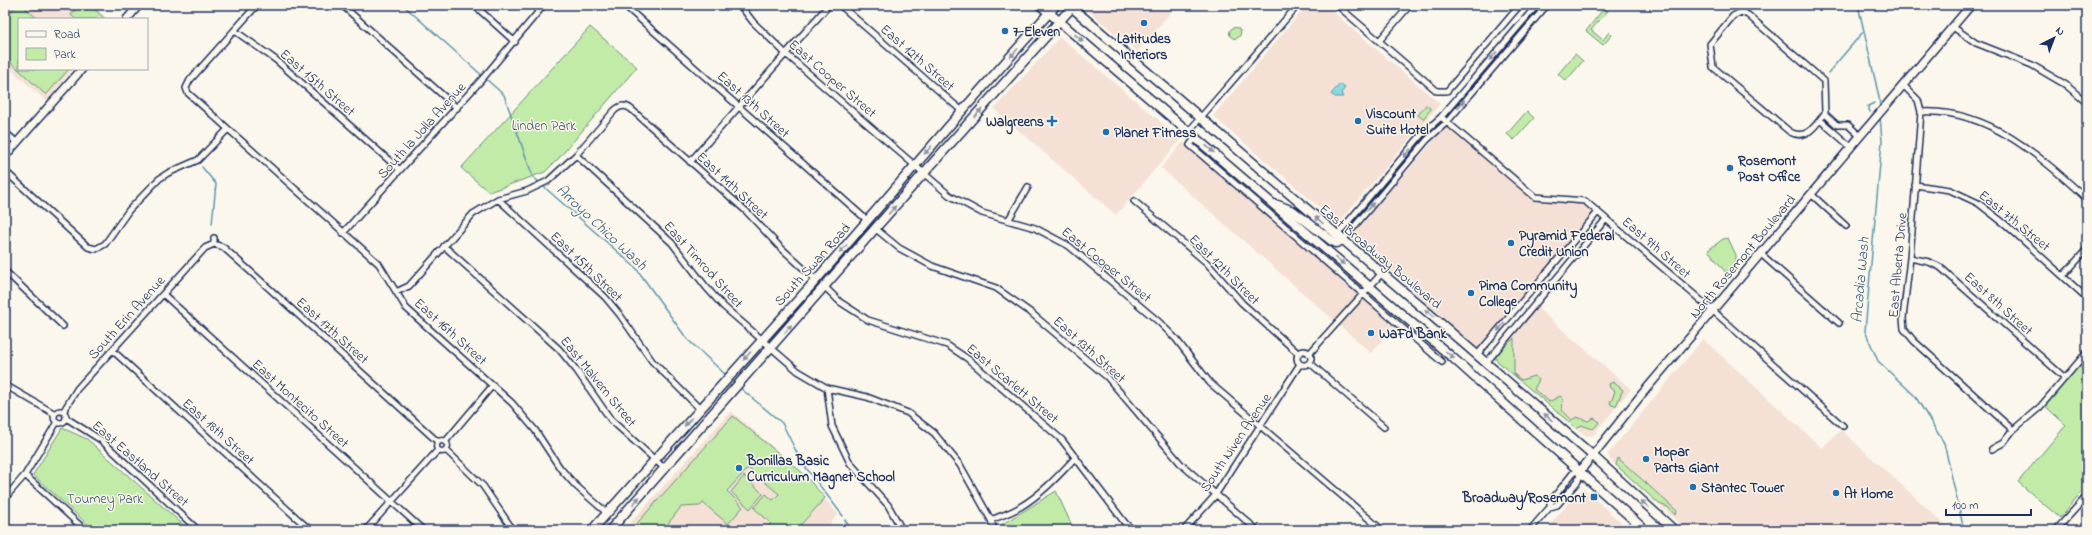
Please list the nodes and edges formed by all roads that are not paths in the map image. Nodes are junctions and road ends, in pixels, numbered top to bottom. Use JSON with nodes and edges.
{"nodes":[{"id":1,"x":139,"y":5,"type":"edge"},
{"id":2,"x":257,"y":5,"type":"edge"},
{"id":3,"x":342,"y":5,"type":"edge"},
{"id":4,"x":474,"y":5,"type":"edge"},
{"id":5,"x":544,"y":5,"type":"edge"},
{"id":6,"x":624,"y":5,"type":"edge"},
{"id":7,"x":740,"y":5,"type":"edge"},
{"id":8,"x":829,"y":5,"type":"edge"},
{"id":9,"x":840,"y":5,"type":"edge"},
{"id":10,"x":1040,"y":5,"type":"edge"},
{"id":11,"x":1056,"y":5,"type":"edge"},
{"id":12,"x":1298,"y":5,"type":"edge"},
{"id":13,"x":1337,"y":5,"type":"edge"},
{"id":14,"x":1410,"y":5,"type":"edge"},
{"id":15,"x":1520,"y":5,"type":"edge"},
{"id":16,"x":1537,"y":5,"type":"edge"},
{"id":17,"x":1547,"y":5,"type":"edge"},
{"id":18,"x":1972,"y":5,"type":"edge"},
{"id":19,"x":1072,"y":6,"type":"edge"},
{"id":20,"x":1049,"y":13,"type":"junction"},
{"id":21,"x":128,"y":18,"type":"edge"},
{"id":22,"x":1059,"y":22,"type":"junction"},
{"id":23,"x":1954,"y":26,"type":"junction"},
{"id":24,"x":235,"y":31,"type":"junction"},
{"id":25,"x":1510,"y":36,"type":"junction"},
{"id":26,"x":1379,"y":41,"type":"junction"},
{"id":27,"x":1516,"y":41,"type":"junction"},
{"id":28,"x":515,"y":42,"type":"junction"},
{"id":29,"x":785,"y":53,"type":"junction"},
{"id":30,"x":1482,"y":69,"type":"junction"},
{"id":31,"x":81,"y":70,"type":"edge"},
{"id":32,"x":1487,"y":74,"type":"junction"},
{"id":33,"x":1903,"y":85,"type":"junction"},
{"id":34,"x":2087,"y":103,"type":"edge"},
{"id":35,"x":739,"y":107,"type":"junction"},
{"id":36,"x":457,"y":108,"type":"junction"},
{"id":37,"x":962,"y":111,"type":"junction"},
{"id":38,"x":1921,"y":112,"type":"junction"},
{"id":39,"x":1825,"y":114,"type":"junction"},
{"id":40,"x":1441,"y":117,"type":"junction"},
{"id":41,"x":1201,"y":118,"type":"junction"},
{"id":42,"x":1820,"y":120,"type":"junction"},
{"id":43,"x":1447,"y":122,"type":"junction"},
{"id":44,"x":1842,"y":125,"type":"junction"},
{"id":45,"x":228,"y":129,"type":"junction"},
{"id":46,"x":1189,"y":131,"type":"junction"},
{"id":47,"x":5,"y":132,"type":"edge"},
{"id":48,"x":1835,"y":133,"type":"junction"},
{"id":49,"x":1860,"y":136,"type":"junction"},
{"id":50,"x":1196,"y":137,"type":"junction"},
{"id":51,"x":16,"y":142,"type":"junction"},
{"id":52,"x":1852,"y":147,"type":"junction"},
{"id":53,"x":576,"y":155,"type":"junction"},
{"id":54,"x":5,"y":156,"type":"edge"},
{"id":55,"x":690,"y":162,"type":"junction"},
{"id":56,"x":915,"y":165,"type":"junction"},
{"id":57,"x":400,"y":170,"type":"junction"},
{"id":58,"x":5,"y":171,"type":"edge"},
{"id":59,"x":924,"y":173,"type":"junction"},
{"id":60,"x":1915,"y":185,"type":"junction"},
{"id":61,"x":1028,"y":187,"type":"dead end"},
{"id":62,"x":1374,"y":191,"type":"junction"},
{"id":63,"x":1811,"y":194,"type":"junction"},
{"id":64,"x":1380,"y":196,"type":"junction"},
{"id":65,"x":498,"y":199,"type":"junction"},
{"id":66,"x":2087,"y":199,"type":"edge"},
{"id":67,"x":1134,"y":201,"type":"dead end"},
{"id":68,"x":1272,"y":203,"type":"junction"},
{"id":69,"x":1598,"y":212,"type":"junction"},
{"id":70,"x":1009,"y":219,"type":"junction"},
{"id":71,"x":1606,"y":219,"type":"junction"},
{"id":72,"x":868,"y":221,"type":"junction"},
{"id":73,"x":1846,"y":226,"type":"dead end"},
{"id":74,"x":876,"y":229,"type":"junction"},
{"id":75,"x":343,"y":233,"type":"junction"},
{"id":76,"x":214,"y":238,"type":"dead end"},
{"id":77,"x":1340,"y":238,"type":"junction"},
{"id":78,"x":214,"y":244,"type":"junction"},
{"id":79,"x":444,"y":246,"type":"junction"},
{"id":80,"x":2087,"y":249,"type":"edge"},
{"id":81,"x":1761,"y":254,"type":"junction"},
{"id":82,"x":1910,"y":258,"type":"junction"},
{"id":83,"x":5,"y":272,"type":"edge"},
{"id":84,"x":1382,"y":273,"type":"junction"},
{"id":85,"x":2063,"y":276,"type":"junction"},
{"id":86,"x":816,"y":280,"type":"junction"},
{"id":87,"x":1370,"y":286,"type":"junction"},
{"id":88,"x":824,"y":287,"type":"junction"},
{"id":89,"x":396,"y":292,"type":"junction"},
{"id":90,"x":163,"y":294,"type":"junction"},
{"id":91,"x":1364,"y":294,"type":"junction"},
{"id":92,"x":2087,"y":298,"type":"edge"},
{"id":93,"x":1714,"y":311,"type":"junction"},
{"id":94,"x":1839,"y":322,"type":"dead end"},
{"id":95,"x":63,"y":326,"type":"dead end"},
{"id":96,"x":761,"y":340,"type":"junction"},
{"id":97,"x":770,"y":349,"type":"junction"},
{"id":98,"x":112,"y":350,"type":"junction"},
{"id":99,"x":2087,"y":352,"type":"edge"},
{"id":100,"x":1299,"y":354,"type":"junction"},
{"id":101,"x":1309,"y":354,"type":"junction"},
{"id":102,"x":1477,"y":355,"type":"junction"},
{"id":103,"x":1310,"y":362,"type":"junction"},
{"id":104,"x":1442,"y":362,"type":"dead end"},
{"id":105,"x":1486,"y":363,"type":"junction"},
{"id":106,"x":1300,"y":364,"type":"junction"},
{"id":107,"x":2065,"y":378,"type":"junction"},
{"id":108,"x":5,"y":385,"type":"edge"},
{"id":109,"x":493,"y":385,"type":"junction"},
{"id":110,"x":827,"y":388,"type":"junction"},
{"id":111,"x":700,"y":409,"type":"junction"},
{"id":112,"x":62,"y":412,"type":"junction"},
{"id":113,"x":56,"y":414,"type":"junction"},
{"id":114,"x":66,"y":418,"type":"junction"},
{"id":115,"x":57,"y":422,"type":"junction"},
{"id":116,"x":1261,"y":426,"type":"junction"},
{"id":117,"x":1843,"y":426,"type":"dead end"},
{"id":118,"x":1384,"y":427,"type":"dead end"},
{"id":119,"x":2013,"y":430,"type":"junction"},
{"id":120,"x":438,"y":442,"type":"junction"},
{"id":121,"x":445,"y":442,"type":"junction"},
{"id":122,"x":1992,"y":449,"type":"dead end"},
{"id":123,"x":438,"y":450,"type":"junction"},
{"id":124,"x":446,"y":450,"type":"junction"},
{"id":125,"x":1592,"y":455,"type":"junction"},
{"id":126,"x":1076,"y":457,"type":"junction"},
{"id":127,"x":655,"y":460,"type":"junction"},
{"id":128,"x":664,"y":468,"type":"junction"},
{"id":129,"x":1580,"y":470,"type":"junction"},
{"id":130,"x":25,"y":475,"type":"junction"},
{"id":131,"x":1215,"y":494,"type":"junction"},
{"id":132,"x":2087,"y":496,"type":"edge"},
{"id":133,"x":5,"y":498,"type":"edge"},
{"id":134,"x":392,"y":503,"type":"junction"},
{"id":135,"x":1550,"y":507,"type":"junction"},
{"id":136,"x":607,"y":513,"type":"junction"},
{"id":137,"x":991,"y":520,"type":"junction"},
{"id":138,"x":81,"y":529,"type":"edge"},
{"id":139,"x":198,"y":530,"type":"edge"},
{"id":140,"x":310,"y":530,"type":"edge"},
{"id":141,"x":366,"y":530,"type":"edge"},
{"id":142,"x":423,"y":530,"type":"edge"},
{"id":143,"x":513,"y":530,"type":"edge"},
{"id":144,"x":592,"y":530,"type":"edge"},
{"id":145,"x":610,"y":530,"type":"edge"},
{"id":146,"x":902,"y":530,"type":"edge"},
{"id":147,"x":994,"y":530,"type":"edge"},
{"id":148,"x":1132,"y":530,"type":"edge"},
{"id":149,"x":1184,"y":530,"type":"edge"},
{"id":150,"x":1257,"y":530,"type":"edge"},
{"id":151,"x":1382,"y":530,"type":"edge"},
{"id":152,"x":1530,"y":530,"type":"edge"},
{"id":153,"x":1645,"y":530,"type":"edge"},
{"id":154,"x":1674,"y":530,"type":"edge"},
{"id":155,"x":2056,"y":530,"type":"edge"}],
"edges":[{"from":1,"to":21,"type":"street"},
{"from":2,"to":24,"type":"street"},
{"from":3,"to":36,"type":"street"},
{"from":4,"to":28,"type":"street"},
{"from":5,"to":28,"type":"street","name":"South la Jolla Avenue"},
{"from":6,"to":35,"type":"street","name":"East 13th Street"},
{"from":7,"to":29,"type":"street","name":"East Cooper Street"},
{"from":8,"to":29,"type":"street"},
{"from":9,"to":37,"type":"street","name":"East 12th Street"},
{"from":10,"to":20,"type":"main road"},
{"from":11,"to":20,"type":"main road","name":"South Swan Road"},
{"from":12,"to":41,"type":"street"},
{"from":13,"to":26,"type":"street"},
{"from":14,"to":26,"type":"street"},
{"from":15,"to":26,"type":"street"},
{"from":16,"to":25,"type":"street"},
{"from":17,"to":27,"type":"street"},
{"from":18,"to":23,"type":"street","name":"North Rosemont Boulevard"},
{"from":19,"to":22,"type":"main road","name":"South Swan Road"},
{"from":19,"to":41,"type":"main road","name":"East Broadway Boulevard"},
{"from":20,"to":22,"type":"main road"},
{"from":20,"to":37,"type":"main road","name":"South Swan Road","one_way":true},
{"from":22,"to":46,"type":"main road","one_way":true},
{"from":59,"to":22,"type":"main road","name":"South Swan Road","one_way":true},
{"from":23,"to":33,"type":"street","name":"North Rosemont Boulevard"},
{"from":23,"to":34,"type":"street"},
{"from":24,"to":45,"type":"street","name":"East 16th Street"},
{"from":24,"to":57,"type":"street","name":"East 15th Street"},
{"from":25,"to":27,"type":"street"},
{"from":25,"to":30,"type":"street","one_way":true},
{"from":27,"to":32,"type":"street"},
{"from":28,"to":36,"type":"street","name":"South la Jolla Avenue"},
{"from":29,"to":35,"type":"street"},
{"from":29,"to":56,"type":"street","name":"East Cooper Street"},
{"from":30,"to":32,"type":"street"},
{"from":30,"to":40,"type":"street"},
{"from":31,"to":51,"type":"street"},
{"from":43,"to":32,"type":"street","one_way":true},
{"from":33,"to":38,"type":"street"},
{"from":33,"to":49,"type":"street","name":"North Rosemont Boulevard"},
{"from":35,"to":55,"type":"street"},
{"from":35,"to":72,"type":"street","name":"East 13th Street"},
{"from":36,"to":57,"type":"street","name":"South la Jolla Avenue"},
{"from":37,"to":56,"type":"main road","name":"South Swan Road","one_way":true},
{"from":38,"to":60,"type":"street","name":"East Alberta Drive"},
{"from":38,"to":66,"type":"street"},
{"from":39,"to":42,"type":"street"},
{"from":39,"to":42,"type":"street"},
{"from":39,"to":44,"type":"street"},
{"from":40,"to":43,"type":"street","name":"East 9th Street"},
{"from":40,"to":62,"type":"street","one_way":true},
{"from":41,"to":46,"type":"street"},
{"from":77,"to":41,"type":"main road","name":"East Broadway Boulevard","one_way":true},
{"from":42,"to":48,"type":"street"},
{"from":43,"to":64,"type":"street"},
{"from":43,"to":69,"type":"street","name":"East 9th Street"},
{"from":44,"to":48,"type":"street"},
{"from":44,"to":49,"type":"street"},
{"from":45,"to":58,"type":"street"},
{"from":45,"to":75,"type":"street","name":"East 16th Street"},
{"from":46,"to":50,"type":"main road"},
{"from":47,"to":51,"type":"street"},
{"from":48,"to":52,"type":"street"},
{"from":49,"to":52,"type":"street","name":"North Rosemont Boulevard"},
{"from":50,"to":68,"type":"main road","one_way":true},
{"from":50,"to":91,"type":"street"},
{"from":51,"to":54,"type":"street"},
{"from":52,"to":63,"type":"street","name":"North Rosemont Boulevard"},
{"from":53,"to":55,"type":"street","name":"East 14th Street"},
{"from":53,"to":65,"type":"street"},
{"from":53,"to":96,"type":"street","name":"East Timrod Street"},
{"from":55,"to":86,"type":"street","name":"East 14th Street"},
{"from":56,"to":59,"type":"street","name":"East Cooper Street"},
{"from":56,"to":72,"type":"main road","name":"South Swan Road"},
{"from":57,"to":75,"type":"street","name":"South la Jolla Avenue"},
{"from":59,"to":70,"type":"street","name":"East Cooper Street"},
{"from":74,"to":59,"type":"main road","name":"South Swan Road","one_way":true},
{"from":60,"to":82,"type":"street","name":"East Alberta Drive"},
{"from":60,"to":85,"type":"street","name":"East 7th Street"},
{"from":61,"to":70,"type":"street"},
{"from":62,"to":64,"type":"street"},
{"from":62,"to":77,"type":"street"},
{"from":63,"to":73,"type":"street"},
{"from":63,"to":81,"type":"street","name":"North Rosemont Boulevard"},
{"from":77,"to":64,"type":"street","one_way":true},
{"from":65,"to":79,"type":"street"},
{"from":65,"to":111,"type":"street","name":"East 15th Street"},
{"from":67,"to":100,"type":"street","name":"East 12th Street"},
{"from":68,"to":77,"type":"main road"},
{"from":68,"to":87,"type":"main road","one_way":true},
{"from":69,"to":71,"type":"street","name":"East 9th Street"},
{"from":69,"to":102,"type":"street","one_way":true},
{"from":70,"to":116,"type":"street","name":"East Cooper Street"},
{"from":71,"to":93,"type":"street","name":"East 9th Street"},
{"from":71,"to":105,"type":"street"},
{"from":72,"to":86,"type":"main road","name":"South Swan Road","one_way":true},
{"from":74,"to":88,"type":"main road","name":"South Swan Road"},
{"from":74,"to":131,"type":"street","name":"East 13th Street"},
{"from":75,"to":89,"type":"street","name":"East 16th Street"},
{"from":76,"to":78,"type":"street"},
{"from":77,"to":84,"type":"main road","name":"East Broadway Boulevard"},
{"from":78,"to":90,"type":"street","name":"South Erin Avenue"},
{"from":78,"to":120,"type":"street","name":"East 17th Street"},
{"from":79,"to":89,"type":"street"},
{"from":79,"to":127,"type":"street","name":"East Malvern Street"},
{"from":80,"to":85,"type":"street"},
{"from":81,"to":93,"type":"street","name":"North Rosemont Boulevard"},
{"from":81,"to":94,"type":"street"},
{"from":82,"to":107,"type":"street","name":"East 8th Street"},
{"from":82,"to":119,"type":"street","name":"East Alberta Drive"},
{"from":83,"to":95,"type":"street"},
{"from":84,"to":87,"type":"street"},
{"from":102,"to":84,"type":"main road","name":"East Broadway Boulevard","one_way":true},
{"from":85,"to":92,"type":"street","name":"East 7th Street"},
{"from":86,"to":96,"type":"main road","name":"South Swan Road"},
{"from":87,"to":91,"type":"street"},
{"from":87,"to":129,"type":"main road","one_way":true},
{"from":97,"to":88,"type":"main road","name":"South Swan Road","one_way":true},
{"from":88,"to":126,"type":"street","name":"East Scarlett Street"},
{"from":89,"to":109,"type":"street","name":"East 16th Street"},
{"from":90,"to":98,"type":"street","name":"South Erin Avenue"},
{"from":90,"to":134,"type":"street","name":"East Montecito Street"},
{"from":91,"to":101,"type":"street"},
{"from":91,"to":104,"type":"street"},
{"from":93,"to":117,"type":"street","name":"East 9th Street"},
{"from":93,"to":125,"type":"street","name":"North Rosemont Boulevard"},
{"from":96,"to":97,"type":"street","name":"East Timrod Street"},
{"from":96,"to":111,"type":"main road","name":"South Swan Road","one_way":true},
{"from":97,"to":110,"type":"street","name":"East Timrod Street"},
{"from":97,"to":128,"type":"main road","name":"South Swan Road"},
{"from":98,"to":112,"type":"street","name":"South Erin Avenue"},
{"from":98,"to":140,"type":"street","name":"East 18th Street"},
{"from":99,"to":107,"type":"street"},
{"from":100,"to":101,"type":"street"},
{"from":100,"to":106,"type":"street"},
{"from":101,"to":103,"type":"street"},
{"from":102,"to":105,"type":"main road","name":"East Broadway Boulevard"},
{"from":103,"to":106,"type":"street"},
{"from":103,"to":118,"type":"street"},
{"from":125,"to":105,"type":"main road","name":"East Broadway Boulevard","one_way":true},
{"from":106,"to":116,"type":"street","name":"South Niven Avenue"},
{"from":107,"to":119,"type":"street"},
{"from":108,"to":113,"type":"street"},
{"from":109,"to":121,"type":"street"},
{"from":109,"to":136,"type":"street","name":"East 16th Street"},
{"from":110,"to":137,"type":"street","name":"East Timrod Street"},
{"from":110,"to":146,"type":"street"},
{"from":111,"to":127,"type":"main road","name":"South Swan Road","one_way":true},
{"from":112,"to":113,"type":"street"},
{"from":112,"to":114,"type":"street"},
{"from":113,"to":115,"type":"street"},
{"from":114,"to":115,"type":"street"},
{"from":114,"to":139,"type":"street","name":"East Eastland Street"},
{"from":115,"to":130,"type":"street"},
{"from":116,"to":131,"type":"street","name":"South Niven Avenue"},
{"from":116,"to":151,"type":"street","name":"East Cooper Street"},
{"from":119,"to":122,"type":"street"},
{"from":120,"to":121,"type":"street"},
{"from":120,"to":123,"type":"street"},
{"from":121,"to":124,"type":"street"},
{"from":123,"to":124,"type":"street"},
{"from":123,"to":134,"type":"street"},
{"from":124,"to":143,"type":"street"},
{"from":125,"to":129,"type":"street","name":"North Rosemont Boulevard"},
{"from":154,"to":125,"type":"main road","name":"East Broadway Boulevard","one_way":true},
{"from":126,"to":137,"type":"street"},
{"from":126,"to":148,"type":"street","name":"East Scarlett Street"},
{"from":127,"to":128,"type":"street","name":"East Malvern Street"},
{"from":127,"to":136,"type":"main road","name":"South Swan Road"},
{"from":145,"to":128,"type":"main road","name":"South Swan Road","one_way":true},
{"from":129,"to":135,"type":"street"},
{"from":129,"to":135,"type":"street"},
{"from":129,"to":153,"type":"main road"},
{"from":130,"to":133,"type":"street"},
{"from":130,"to":138,"type":"street"},
{"from":131,"to":149,"type":"street","name":"South Niven Avenue"},
{"from":131,"to":150,"type":"street","name":"East 13th Street"},
{"from":132,"to":155,"type":"street"},
{"from":134,"to":141,"type":"street"},
{"from":134,"to":142,"type":"street","name":"East Montecito Street"},
{"from":135,"to":152,"type":"street"},
{"from":136,"to":144,"type":"main road","name":"South Swan Road"},
{"from":137,"to":147,"type":"street","name":"East Timrod Street"}]}
